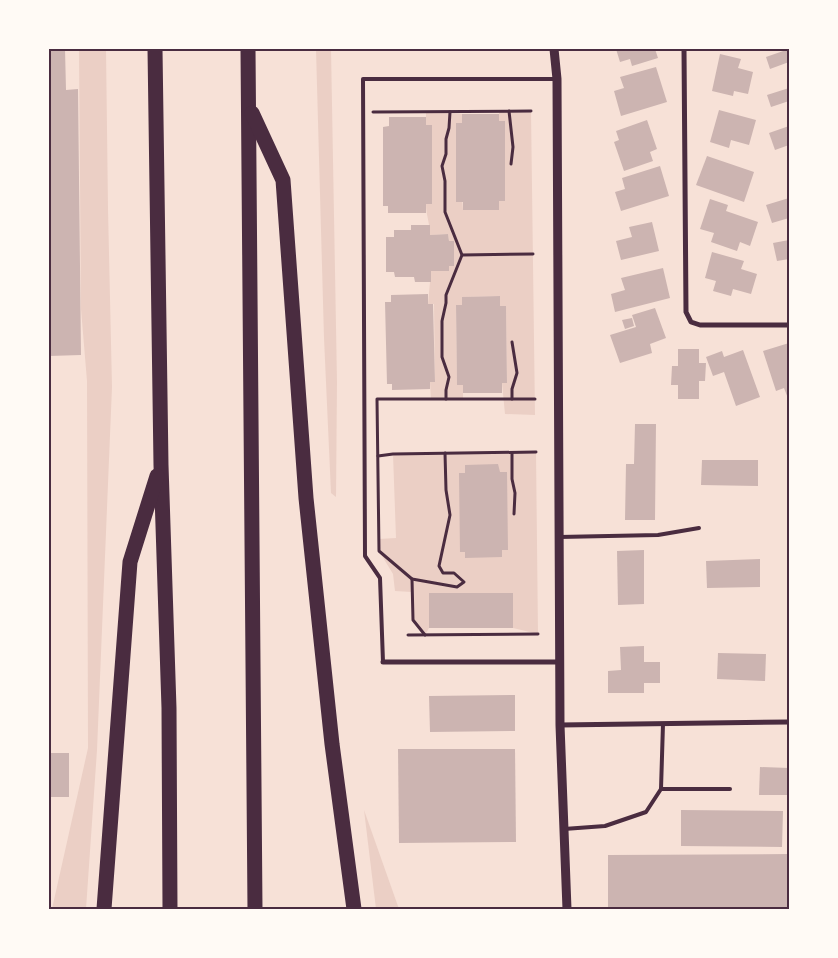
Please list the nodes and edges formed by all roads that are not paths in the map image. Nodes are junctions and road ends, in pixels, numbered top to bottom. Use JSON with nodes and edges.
{"nodes":[{"id":1,"x":156,"y":49,"type":"edge"},
{"id":2,"x":248,"y":49,"type":"edge"},
{"id":3,"x":554,"y":49,"type":"edge"},
{"id":4,"x":684,"y":49,"type":"edge"},
{"id":5,"x":557,"y":79,"type":"junction"},
{"id":6,"x":249,"y":107,"type":"junction"},
{"id":7,"x":789,"y":325,"type":"edge"},
{"id":8,"x":161,"y":465,"type":"junction"},
{"id":9,"x":699,"y":528,"type":"dead end"},
{"id":10,"x":559,"y":537,"type":"junction"},
{"id":11,"x":383,"y":662,"type":"joint"},
{"id":12,"x":560,"y":662,"type":"junction"},
{"id":13,"x":789,"y":722,"type":"edge"},
{"id":14,"x":663,"y":724,"type":"junction"},
{"id":15,"x":560,"y":725,"type":"junction"},
{"id":16,"x":661,"y":789,"type":"junction"},
{"id":17,"x":730,"y":789,"type":"dead end"},
{"id":18,"x":564,"y":829,"type":"junction"},
{"id":19,"x":104,"y":909,"type":"edge"},
{"id":20,"x":170,"y":909,"type":"edge"},
{"id":21,"x":255,"y":909,"type":"edge"},
{"id":22,"x":354,"y":909,"type":"edge"},
{"id":23,"x":567,"y":909,"type":"edge"}],
"edges":[{"from":1,"to":8,"type":"highway"},
{"from":2,"to":6,"type":"highway"},
{"from":3,"to":5,"type":"street"},
{"from":4,"to":7,"type":"street"},
{"from":5,"to":10,"type":"street"},
{"from":5,"to":11,"type":"lane"},
{"from":6,"to":21,"type":"highway"},
{"from":6,"to":22,"type":"highway"},
{"from":8,"to":19,"type":"highway"},
{"from":8,"to":20,"type":"highway"},
{"from":9,"to":10,"type":"lane"},
{"from":10,"to":12,"type":"street"},
{"from":11,"to":12,"type":"street"},
{"from":12,"to":15,"type":"street"},
{"from":13,"to":14,"type":"street"},
{"from":14,"to":15,"type":"street"},
{"from":14,"to":16,"type":"lane"},
{"from":15,"to":18,"type":"street"},
{"from":16,"to":17,"type":"lane"},
{"from":16,"to":18,"type":"lane"},
{"from":18,"to":23,"type":"street"}]}
